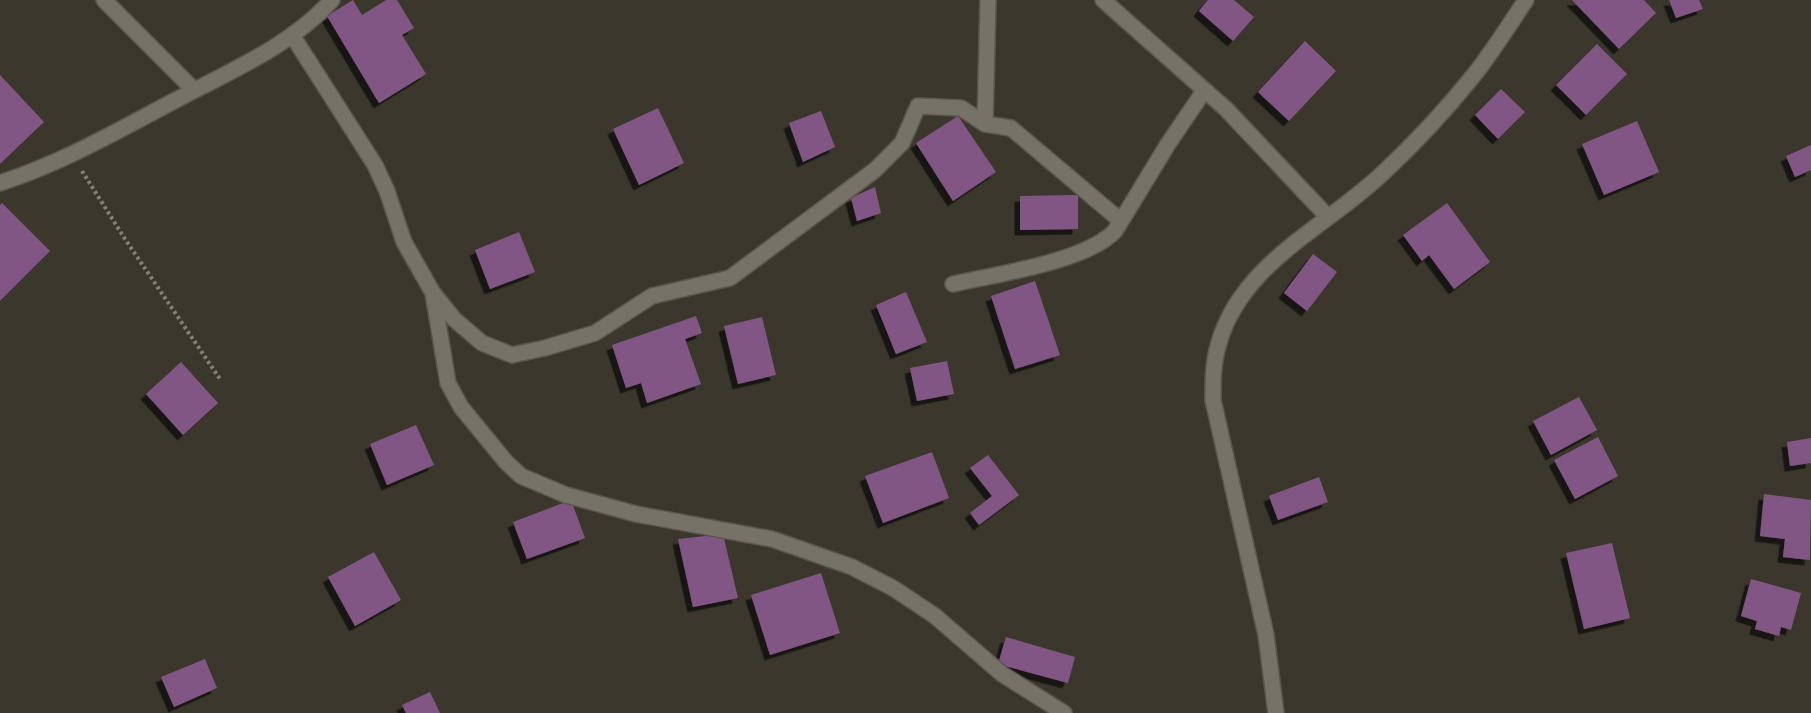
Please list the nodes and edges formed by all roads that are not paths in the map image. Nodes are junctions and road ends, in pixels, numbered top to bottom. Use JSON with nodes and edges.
{"nodes":[{"id":1,"x":104,"y":0,"type":"edge"},
{"id":2,"x":332,"y":0,"type":"edge"},
{"id":3,"x":988,"y":0,"type":"edge"},
{"id":4,"x":1103,"y":0,"type":"edge"},
{"id":5,"x":1526,"y":0,"type":"edge"},
{"id":6,"x":292,"y":35,"type":"junction"},
{"id":7,"x":194,"y":90,"type":"junction"},
{"id":8,"x":1204,"y":91,"type":"junction"},
{"id":9,"x":985,"y":124,"type":"junction"},
{"id":10,"x":0,"y":183,"type":"edge"},
{"id":11,"x":1328,"y":217,"type":"junction"},
{"id":12,"x":1121,"y":221,"type":"junction"},
{"id":13,"x":954,"y":285,"type":"dead end"},
{"id":14,"x":433,"y":293,"type":"junction"},
{"id":15,"x":1064,"y":713,"type":"edge"},
{"id":16,"x":1276,"y":713,"type":"edge"}],
"edges":[{"from":1,"to":7,"type":"street"},
{"from":2,"to":6,"type":"street"},
{"from":3,"to":9,"type":"street"},
{"from":4,"to":8,"type":"street"},
{"from":5,"to":11,"type":"street"},
{"from":6,"to":7,"type":"street"},
{"from":6,"to":14,"type":"street"},
{"from":7,"to":10,"type":"street"},
{"from":8,"to":11,"type":"street"},
{"from":8,"to":12,"type":"street"},
{"from":9,"to":12,"type":"street"},
{"from":9,"to":14,"type":"street"},
{"from":11,"to":16,"type":"street"},
{"from":12,"to":13,"type":"street"},
{"from":14,"to":15,"type":"street"}]}
